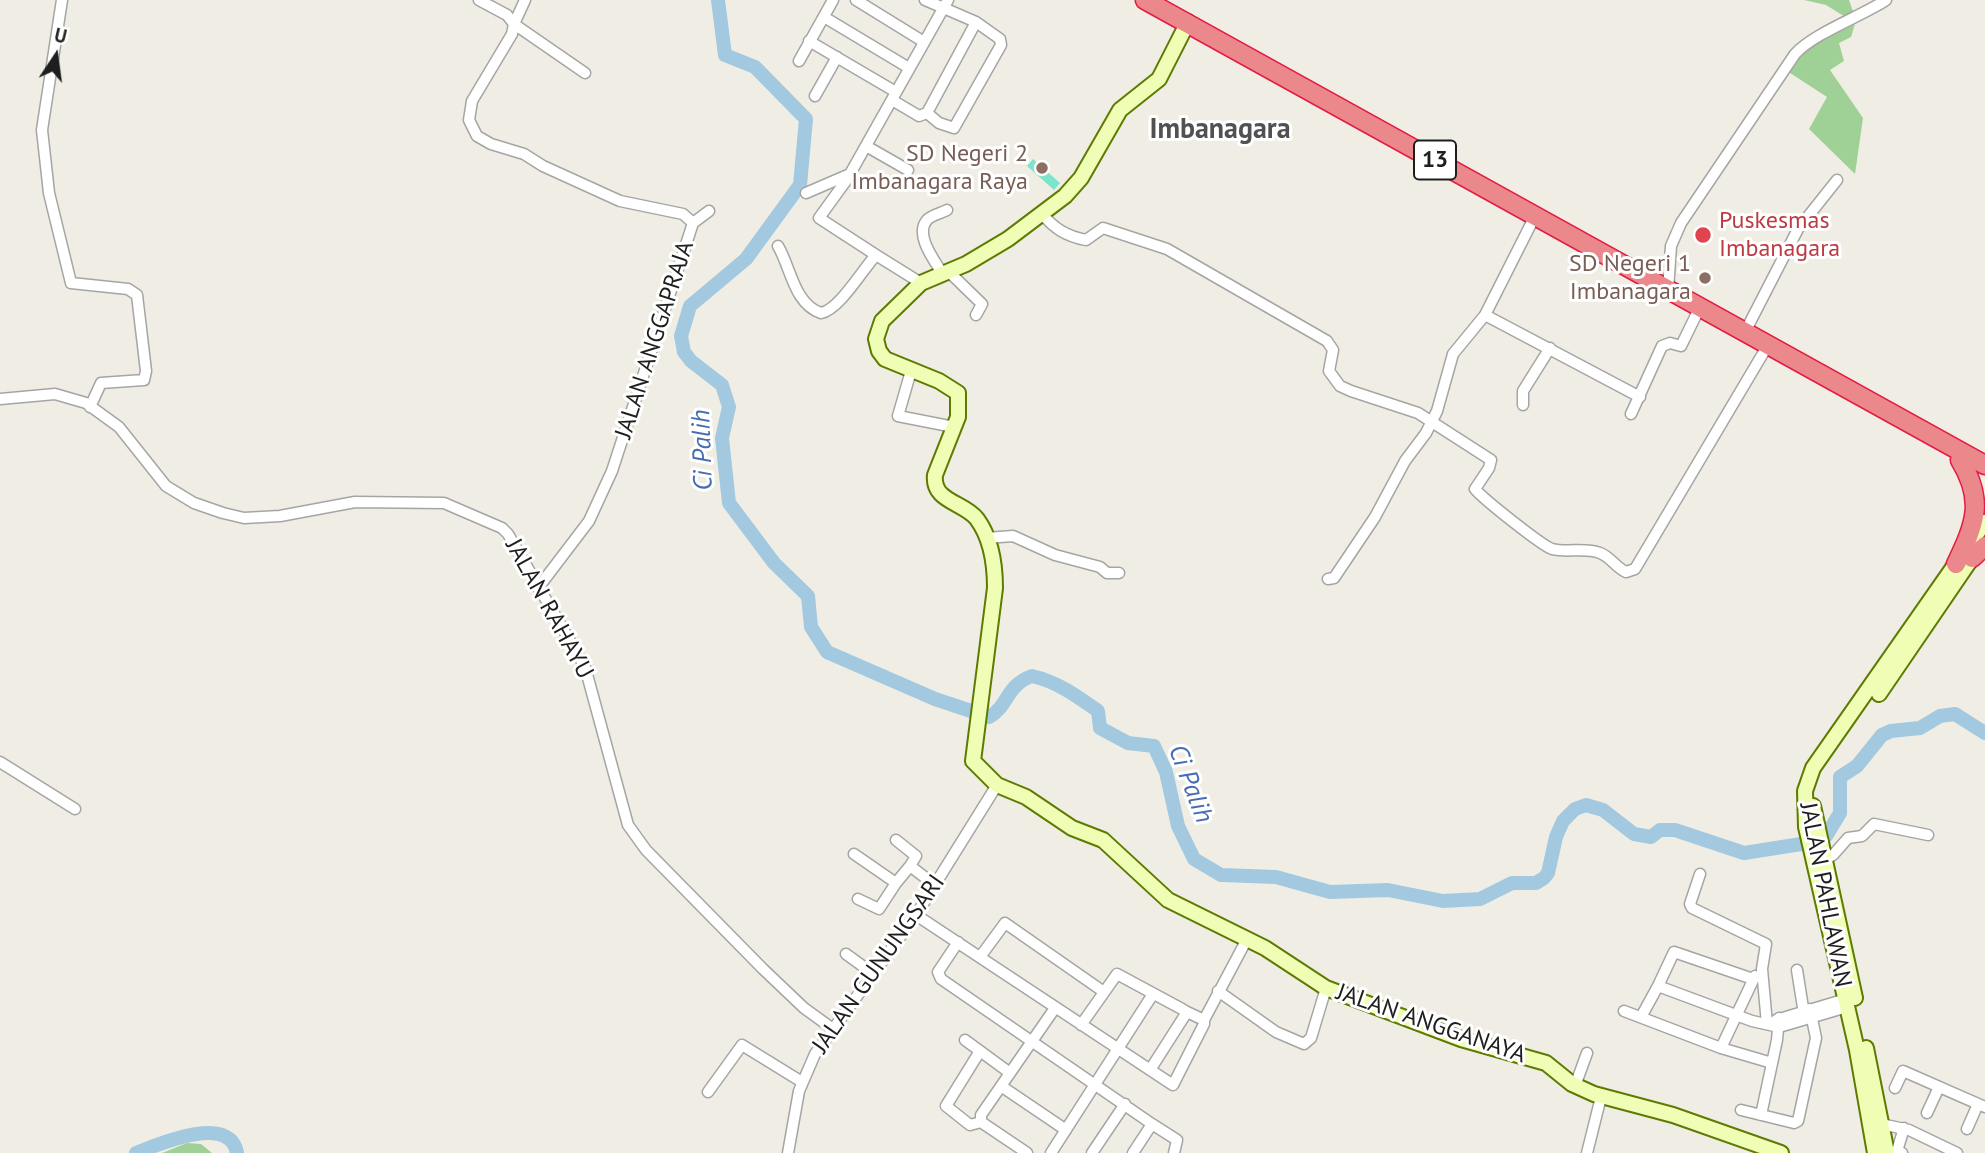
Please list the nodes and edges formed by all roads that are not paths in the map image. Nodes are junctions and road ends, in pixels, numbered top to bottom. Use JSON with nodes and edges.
{"nodes":[{"id":1,"x":62,"y":0,"type":"edge"},
{"id":2,"x":479,"y":0,"type":"edge"},
{"id":3,"x":525,"y":0,"type":"edge"},
{"id":4,"x":833,"y":0,"type":"edge"},
{"id":5,"x":856,"y":0,"type":"edge"},
{"id":6,"x":925,"y":0,"type":"edge"},
{"id":7,"x":1145,"y":0,"type":"edge"},
{"id":8,"x":1886,"y":0,"type":"edge"},
{"id":9,"x":946,"y":4,"type":"edge"},
{"id":10,"x":824,"y":16,"type":"junction"},
{"id":11,"x":976,"y":22,"type":"junction"},
{"id":12,"x":1188,"y":22,"type":"junction"},
{"id":13,"x":514,"y":24,"type":"junction"},
{"id":14,"x":809,"y":41,"type":"junction"},
{"id":15,"x":924,"y":42,"type":"junction"},
{"id":16,"x":837,"y":57,"type":"junction"},
{"id":17,"x":799,"y":61,"type":"dead end"},
{"id":18,"x":909,"y":68,"type":"junction"},
{"id":19,"x":585,"y":74,"type":"dead end"},
{"id":20,"x":815,"y":96,"type":"dead end"},
{"id":21,"x":894,"y":96,"type":"junction"},
{"id":22,"x":927,"y":113,"type":"junction"},
{"id":23,"x":866,"y":146,"type":"junction"},
{"id":24,"x":908,"y":170,"type":"dead end"},
{"id":25,"x":850,"y":174,"type":"junction"},
{"id":26,"x":1837,"y":180,"type":"dead end"},
{"id":27,"x":821,"y":187,"type":"junction"},
{"id":28,"x":806,"y":193,"type":"dead end"},
{"id":29,"x":830,"y":200,"type":"junction"},
{"id":30,"x":947,"y":210,"type":"dead end"},
{"id":31,"x":709,"y":211,"type":"dead end"},
{"id":32,"x":1042,"y":214,"type":"junction"},
{"id":33,"x":1535,"y":216,"type":"junction"},
{"id":34,"x":693,"y":223,"type":"junction"},
{"id":35,"x":778,"y":246,"type":"dead end"},
{"id":36,"x":876,"y":255,"type":"junction"},
{"id":37,"x":945,"y":272,"type":"junction"},
{"id":38,"x":921,"y":283,"type":"junction"},
{"id":39,"x":1668,"y":290,"type":"junction"},
{"id":40,"x":1700,"y":307,"type":"junction"},
{"id":41,"x":976,"y":315,"type":"dead end"},
{"id":42,"x":1485,"y":315,"type":"junction"},
{"id":43,"x":1745,"y":332,"type":"junction"},
{"id":44,"x":1768,"y":345,"type":"junction"},
{"id":45,"x":1550,"y":348,"type":"junction"},
{"id":46,"x":911,"y":371,"type":"junction"},
{"id":47,"x":1856,"y":395,"type":"junction"},
{"id":48,"x":1640,"y":397,"type":"junction"},
{"id":49,"x":0,"y":399,"type":"edge"},
{"id":50,"x":1524,"y":405,"type":"dead end"},
{"id":51,"x":90,"y":407,"type":"junction"},
{"id":52,"x":1631,"y":414,"type":"dead end"},
{"id":53,"x":1433,"y":421,"type":"junction"},
{"id":54,"x":954,"y":427,"type":"junction"},
{"id":55,"x":1960,"y":460,"type":"junction"},
{"id":56,"x":1985,"y":465,"type":"edge"},
{"id":57,"x":1985,"y":475,"type":"edge"},
{"id":58,"x":1985,"y":522,"type":"edge"},
{"id":59,"x":986,"y":538,"type":"junction"},
{"id":60,"x":1985,"y":539,"type":"edge"},
{"id":61,"x":1971,"y":556,"type":"edge"},
{"id":62,"x":1119,"y":573,"type":"dead end"},
{"id":63,"x":1328,"y":579,"type":"dead end"},
{"id":64,"x":538,"y":588,"type":"junction"},
{"id":65,"x":0,"y":762,"type":"edge"},
{"id":66,"x":998,"y":785,"type":"junction"},
{"id":67,"x":75,"y":808,"type":"dead end"},
{"id":68,"x":1928,"y":835,"type":"dead end"},
{"id":69,"x":896,"y":840,"type":"dead end"},
{"id":70,"x":854,"y":854,"type":"dead end"},
{"id":71,"x":1818,"y":861,"type":"junction"},
{"id":72,"x":910,"y":866,"type":"junction"},
{"id":73,"x":1700,"y":874,"type":"dead end"},
{"id":74,"x":895,"y":883,"type":"junction"},
{"id":75,"x":935,"y":885,"type":"junction"},
{"id":76,"x":858,"y":899,"type":"dead end"},
{"id":77,"x":916,"y":915,"type":"junction"},
{"id":78,"x":1247,"y":940,"type":"junction"},
{"id":79,"x":958,"y":942,"type":"junction"},
{"id":80,"x":846,"y":954,"type":"dead end"},
{"id":81,"x":980,"y":957,"type":"junction"},
{"id":82,"x":1763,"y":963,"type":"junction"},
{"id":83,"x":1797,"y":970,"type":"dead end"},
{"id":84,"x":875,"y":975,"type":"junction"},
{"id":85,"x":1753,"y":979,"type":"junction"},
{"id":86,"x":1658,"y":986,"type":"junction"},
{"id":87,"x":1326,"y":988,"type":"junction"},
{"id":88,"x":1219,"y":991,"type":"junction"},
{"id":89,"x":1104,"y":992,"type":"junction"},
{"id":90,"x":1153,"y":994,"type":"junction"},
{"id":91,"x":1849,"y":1002,"type":"junction"},
{"id":92,"x":1055,"y":1008,"type":"junction"},
{"id":93,"x":1624,"y":1011,"type":"dead end"},
{"id":94,"x":1186,"y":1012,"type":"junction"},
{"id":95,"x":1736,"y":1014,"type":"junction"},
{"id":96,"x":1808,"y":1014,"type":"junction"},
{"id":97,"x":1641,"y":1017,"type":"junction"},
{"id":98,"x":1204,"y":1020,"type":"junction"},
{"id":99,"x":1774,"y":1023,"type":"junction"},
{"id":100,"x":1082,"y":1025,"type":"junction"},
{"id":101,"x":833,"y":1029,"type":"junction"},
{"id":102,"x":965,"y":1040,"type":"dead end"},
{"id":103,"x":1033,"y":1040,"type":"junction"},
{"id":104,"x":1721,"y":1048,"type":"junction"},
{"id":105,"x":1118,"y":1050,"type":"junction"},
{"id":106,"x":1861,"y":1050,"type":"junction"},
{"id":107,"x":980,"y":1051,"type":"junction"},
{"id":108,"x":1587,"y":1054,"type":"dead end"},
{"id":109,"x":1772,"y":1063,"type":"junction"},
{"id":110,"x":1150,"y":1070,"type":"junction"},
{"id":111,"x":1010,"y":1073,"type":"junction"},
{"id":112,"x":802,"y":1082,"type":"junction"},
{"id":113,"x":1095,"y":1084,"type":"junction"},
{"id":114,"x":1002,"y":1086,"type":"junction"},
{"id":115,"x":1575,"y":1086,"type":"junction"},
{"id":116,"x":1939,"y":1087,"type":"junction"},
{"id":117,"x":1895,"y":1088,"type":"dead end"},
{"id":118,"x":708,"y":1092,"type":"dead end"},
{"id":119,"x":1601,"y":1097,"type":"junction"},
{"id":120,"x":1125,"y":1104,"type":"junction"},
{"id":121,"x":1982,"y":1106,"type":"edge"},
{"id":122,"x":1741,"y":1110,"type":"dead end"},
{"id":123,"x":1927,"y":1113,"type":"dead end"},
{"id":124,"x":1761,"y":1115,"type":"junction"},
{"id":125,"x":981,"y":1122,"type":"junction"},
{"id":126,"x":1152,"y":1124,"type":"junction"},
{"id":127,"x":1881,"y":1124,"type":"junction"},
{"id":128,"x":1904,"y":1128,"type":"junction"},
{"id":129,"x":1967,"y":1129,"type":"dead end"},
{"id":130,"x":1066,"y":1130,"type":"junction"},
{"id":131,"x":1937,"y":1149,"type":"edge"},
{"id":132,"x":788,"y":1153,"type":"edge"},
{"id":133,"x":1027,"y":1153,"type":"edge"},
{"id":134,"x":1051,"y":1153,"type":"edge"},
{"id":135,"x":1092,"y":1153,"type":"edge"},
{"id":136,"x":1133,"y":1153,"type":"edge"},
{"id":137,"x":1174,"y":1153,"type":"edge"},
{"id":138,"x":1587,"y":1153,"type":"edge"},
{"id":139,"x":1781,"y":1153,"type":"edge"},
{"id":140,"x":1875,"y":1153,"type":"edge"},
{"id":141,"x":1887,"y":1153,"type":"edge"},
{"id":142,"x":1902,"y":1153,"type":"edge"},
{"id":143,"x":1957,"y":1153,"type":"edge"}],
"edges":[{"from":1,"to":51,"type":"street"},
{"from":2,"to":13,"type":"street"},
{"from":3,"to":13,"type":"street","name":"JALAN ANGGAPRAJA"},
{"from":4,"to":10,"type":"street"},
{"from":5,"to":15,"type":"street"},
{"from":6,"to":9,"type":"street"},
{"from":7,"to":12,"type":"highway","number":"13"},
{"from":8,"to":39,"type":"street"},
{"from":9,"to":11,"type":"street"},
{"from":9,"to":15,"type":"street"},
{"from":10,"to":14,"type":"street"},
{"from":10,"to":18,"type":"street"},
{"from":11,"to":22,"type":"street"},
{"from":11,"to":22,"type":"street"},
{"from":12,"to":32,"type":"street"},
{"from":12,"to":33,"type":"highway","number":"13"},
{"from":13,"to":19,"type":"street"},
{"from":13,"to":34,"type":"street","name":"JALAN ANGGAPRAJA"},
{"from":14,"to":16,"type":"street"},
{"from":14,"to":17,"type":"street"},
{"from":15,"to":18,"type":"street"},
{"from":16,"to":20,"type":"street"},
{"from":16,"to":21,"type":"street"},
{"from":18,"to":21,"type":"street"},
{"from":21,"to":22,"type":"street"},
{"from":21,"to":23,"type":"street"},
{"from":23,"to":24,"type":"street"},
{"from":23,"to":25,"type":"street"},
{"from":25,"to":27,"type":"street"},
{"from":25,"to":29,"type":"street"},
{"from":26,"to":43,"type":"street"},
{"from":27,"to":28,"type":"street"},
{"from":27,"to":29,"type":"street"},
{"from":29,"to":36,"type":"street"},
{"from":30,"to":37,"type":"street"},
{"from":31,"to":34,"type":"street"},
{"from":32,"to":37,"type":"street"},
{"from":32,"to":53,"type":"street"},
{"from":33,"to":39,"type":"highway","number":"13"},
{"from":33,"to":42,"type":"street"},
{"from":34,"to":64,"type":"street","name":"JALAN ANGGAPRAJA"},
{"from":35,"to":36,"type":"street"},
{"from":36,"to":38,"type":"street"},
{"from":37,"to":38,"type":"street"},
{"from":37,"to":41,"type":"street"},
{"from":38,"to":46,"type":"street"},
{"from":39,"to":40,"type":"highway","number":"13"},
{"from":40,"to":43,"type":"highway","number":"13"},
{"from":40,"to":48,"type":"street"},
{"from":42,"to":45,"type":"street"},
{"from":42,"to":53,"type":"street"},
{"from":43,"to":44,"type":"highway","number":"13"},
{"from":44,"to":47,"type":"highway","number":"13"},
{"from":44,"to":53,"type":"street"},
{"from":45,"to":48,"type":"street"},
{"from":45,"to":50,"type":"street"},
{"from":46,"to":54,"type":"street"},
{"from":46,"to":54,"type":"street"},
{"from":47,"to":55,"type":"highway","number":"13"},
{"from":47,"to":56,"type":"highway","number":"13"},
{"from":48,"to":52,"type":"street"},
{"from":49,"to":51,"type":"street","name":"JALAN RAHAYU"},
{"from":51,"to":64,"type":"street","name":"JALAN RAHAYU"},
{"from":53,"to":63,"type":"street"},
{"from":54,"to":59,"type":"street"},
{"from":55,"to":57,"type":"highway","number":"13"},
{"from":55,"to":61,"type":"highway"},
{"from":58,"to":61,"type":"street","name":"JALAN PAHLAWAN"},
{"from":59,"to":62,"type":"street"},
{"from":59,"to":66,"type":"street","name":"JALAN ANGGANAYA"},
{"from":60,"to":61,"type":"street","name":"JALAN PAHLAWAN"},
{"from":61,"to":71,"type":"street","name":"JALAN PAHLAWAN"},
{"from":64,"to":101,"type":"street","name":"JALAN RAHAYU"},
{"from":65,"to":67,"type":"street"},
{"from":66,"to":75,"type":"street","name":"JALAN GUNUNGSARI"},
{"from":66,"to":78,"type":"street","name":"JALAN ANGGANAYA"},
{"from":68,"to":71,"type":"street"},
{"from":69,"to":72,"type":"street"},
{"from":70,"to":74,"type":"street"},
{"from":71,"to":91,"type":"street","name":"JALAN PAHLAWAN"},
{"from":72,"to":74,"type":"street"},
{"from":72,"to":75,"type":"street"},
{"from":73,"to":82,"type":"street"},
{"from":74,"to":76,"type":"street"},
{"from":75,"to":77,"type":"street","name":"JALAN GUNUNGSARI"},
{"from":77,"to":79,"type":"street"},
{"from":77,"to":84,"type":"street","name":"JALAN GUNUNGSARI"},
{"from":78,"to":87,"type":"street","name":"JALAN ANGGANAYA"},
{"from":78,"to":88,"type":"street"},
{"from":79,"to":81,"type":"street"},
{"from":79,"to":103,"type":"street"},
{"from":80,"to":84,"type":"street"},
{"from":81,"to":89,"type":"street"},
{"from":81,"to":92,"type":"street"},
{"from":82,"to":85,"type":"street"},
{"from":82,"to":99,"type":"street"},
{"from":83,"to":96,"type":"street"},
{"from":84,"to":101,"type":"street","name":"JALAN GUNUNGSARI"},
{"from":85,"to":86,"type":"street"},
{"from":85,"to":95,"type":"street"},
{"from":86,"to":95,"type":"street"},
{"from":86,"to":97,"type":"street"},
{"from":87,"to":88,"type":"street"},
{"from":87,"to":115,"type":"street","name":"JALAN ANGGANAYA"},
{"from":88,"to":98,"type":"street"},
{"from":89,"to":90,"type":"street"},
{"from":89,"to":100,"type":"street"},
{"from":90,"to":94,"type":"street"},
{"from":90,"to":105,"type":"street"},
{"from":91,"to":96,"type":"street"},
{"from":91,"to":106,"type":"street","name":"JALAN PAHLAWAN"},
{"from":92,"to":100,"type":"street"},
{"from":92,"to":103,"type":"street"},
{"from":93,"to":97,"type":"street"},
{"from":94,"to":98,"type":"street"},
{"from":94,"to":110,"type":"street"},
{"from":95,"to":99,"type":"street"},
{"from":95,"to":104,"type":"street"},
{"from":96,"to":99,"type":"street"},
{"from":96,"to":124,"type":"street"},
{"from":97,"to":104,"type":"street"},
{"from":98,"to":110,"type":"street"},
{"from":99,"to":109,"type":"street"},
{"from":100,"to":105,"type":"street"},
{"from":101,"to":112,"type":"street","name":"JALAN GUNUNGSARI"},
{"from":102,"to":107,"type":"street"},
{"from":103,"to":111,"type":"street"},
{"from":103,"to":113,"type":"street"},
{"from":104,"to":109,"type":"street"},
{"from":105,"to":110,"type":"street"},
{"from":105,"to":113,"type":"street"},
{"from":106,"to":127,"type":"street","name":"JALAN PAHLAWAN"},
{"from":106,"to":140,"type":"street","name":"JALAN PAHLAWAN"},
{"from":107,"to":111,"type":"street"},
{"from":107,"to":125,"type":"street"},
{"from":108,"to":115,"type":"street"},
{"from":109,"to":124,"type":"street"},
{"from":111,"to":114,"type":"street"},
{"from":112,"to":118,"type":"street"},
{"from":112,"to":132,"type":"street","name":"JALAN GUNUNGSARI"},
{"from":113,"to":120,"type":"street"},
{"from":113,"to":130,"type":"street"},
{"from":114,"to":125,"type":"street"},
{"from":114,"to":130,"type":"street"},
{"from":115,"to":119,"type":"street","name":"JALAN ANGGANAYA"},
{"from":116,"to":117,"type":"street"},
{"from":116,"to":121,"type":"street"},
{"from":116,"to":123,"type":"street"},
{"from":119,"to":138,"type":"street"},
{"from":119,"to":139,"type":"street","name":"JALAN ANGGANAYA"},
{"from":120,"to":126,"type":"street"},
{"from":120,"to":135,"type":"street"},
{"from":121,"to":129,"type":"street"},
{"from":122,"to":124,"type":"street"},
{"from":125,"to":133,"type":"street"},
{"from":126,"to":136,"type":"street"},
{"from":126,"to":137,"type":"street"},
{"from":127,"to":128,"type":"street"},
{"from":127,"to":141,"type":"street","name":"JALAN PAHLAWAN"},
{"from":128,"to":131,"type":"street"},
{"from":128,"to":142,"type":"street"},
{"from":130,"to":134,"type":"street"},
{"from":131,"to":143,"type":"street"}]}
